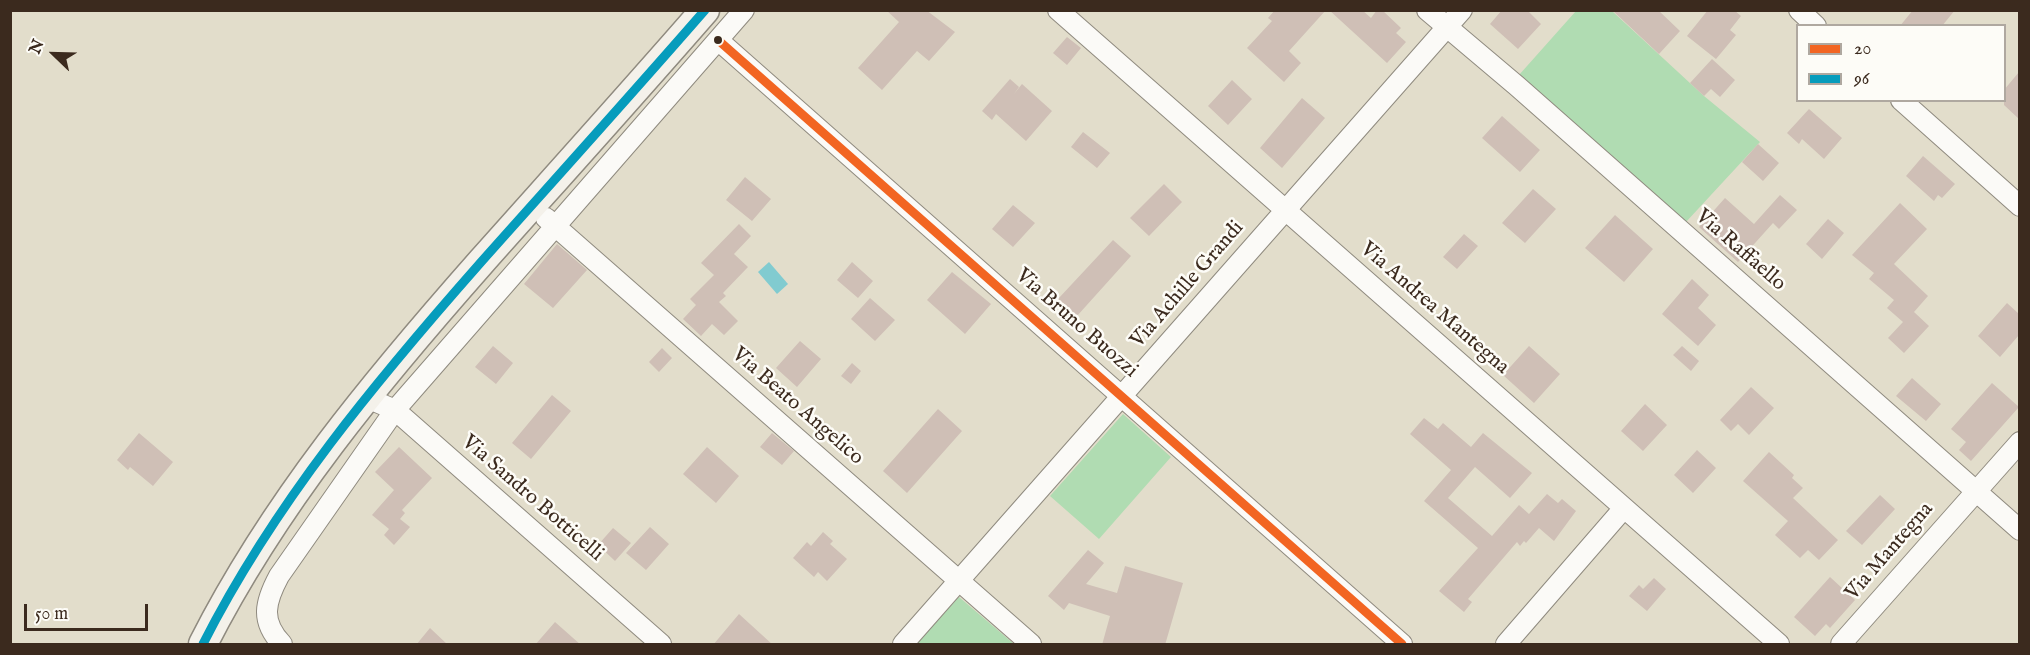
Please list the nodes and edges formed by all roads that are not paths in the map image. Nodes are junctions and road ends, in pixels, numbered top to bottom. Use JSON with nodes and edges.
{"nodes":[{"id":1,"x":705,"y":10,"type":"edge"},
{"id":2,"x":744,"y":10,"type":"edge"},
{"id":3,"x":1058,"y":10,"type":"edge"},
{"id":4,"x":1427,"y":10,"type":"edge"},
{"id":5,"x":1462,"y":10,"type":"edge"},
{"id":6,"x":1799,"y":10,"type":"edge"},
{"id":7,"x":1814,"y":24,"type":"edge"},
{"id":8,"x":1447,"y":28,"type":"junction"},
{"id":9,"x":718,"y":40,"type":"junction"},
{"id":10,"x":1903,"y":102,"type":"edge"},
{"id":11,"x":532,"y":205,"type":"junction"},
{"id":12,"x":2019,"y":206,"type":"edge"},
{"id":13,"x":1283,"y":211,"type":"junction"},
{"id":14,"x":555,"y":226,"type":"junction"},
{"id":15,"x":365,"y":397,"type":"junction"},
{"id":16,"x":1123,"y":398,"type":"junction"},
{"id":17,"x":395,"y":410,"type":"junction"},
{"id":18,"x":2019,"y":442,"type":"edge"},
{"id":19,"x":1976,"y":491,"type":"junction"},
{"id":20,"x":1624,"y":508,"type":"junction"},
{"id":21,"x":2019,"y":530,"type":"edge"},
{"id":22,"x":959,"y":582,"type":"junction"},
{"id":23,"x":203,"y":645,"type":"edge"},
{"id":24,"x":282,"y":645,"type":"edge"},
{"id":25,"x":661,"y":645,"type":"edge"},
{"id":26,"x":903,"y":645,"type":"edge"},
{"id":27,"x":1031,"y":645,"type":"edge"},
{"id":28,"x":1402,"y":645,"type":"edge"},
{"id":29,"x":1506,"y":645,"type":"edge"},
{"id":30,"x":1779,"y":645,"type":"edge"},
{"id":31,"x":1841,"y":645,"type":"edge"}],
"edges":[{"from":1,"to":11,"type":"main road"},
{"from":2,"to":9,"type":"street"},
{"from":3,"to":13,"type":"street","name":"Via Andrea Mantegna"},
{"from":4,"to":8,"type":"street","name":"Via Raffaello"},
{"from":5,"to":8,"type":"street","name":"Via Achille Grandi"},
{"from":6,"to":7,"type":"street"},
{"from":8,"to":13,"type":"street","name":"Via Achille Grandi"},
{"from":8,"to":19,"type":"street","name":"Via Raffaello"},
{"from":9,"to":14,"type":"street"},
{"from":9,"to":16,"type":"street","name":"Via Bruno Buozzi"},
{"from":10,"to":12,"type":"street"},
{"from":11,"to":14,"type":"street","name":"Via Beato Angelico"},
{"from":11,"to":15,"type":"main road"},
{"from":13,"to":16,"type":"street","name":"Via Achille Grandi"},
{"from":13,"to":20,"type":"street","name":"Via Andrea Mantegna"},
{"from":14,"to":17,"type":"street"},
{"from":14,"to":22,"type":"street","name":"Via Beato Angelico"},
{"from":15,"to":17,"type":"street","name":"Via Sandro Botticelli"},
{"from":15,"to":23,"type":"main road"},
{"from":16,"to":22,"type":"street","name":"Via Achille Grandi"},
{"from":16,"to":28,"type":"street","name":"Via Bruno Buozzi"},
{"from":17,"to":24,"type":"street"},
{"from":17,"to":25,"type":"street","name":"Via Sandro Botticelli"},
{"from":18,"to":19,"type":"street","name":"Via Mantegna"},
{"from":19,"to":21,"type":"street","name":"Via Raffaello"},
{"from":19,"to":31,"type":"street","name":"Via Mantegna"},
{"from":20,"to":29,"type":"street"},
{"from":20,"to":30,"type":"street","name":"Via Andrea Mantegna"},
{"from":22,"to":26,"type":"street","name":"Via Achille Grandi"},
{"from":22,"to":27,"type":"street","name":"Via Beato Angelico"}]}
